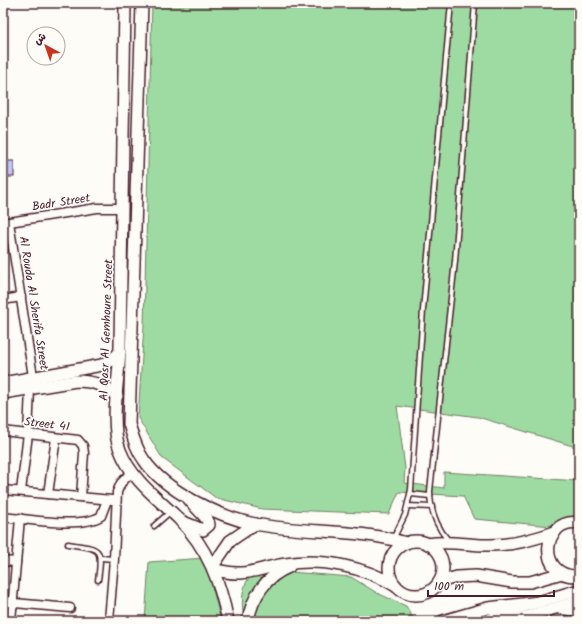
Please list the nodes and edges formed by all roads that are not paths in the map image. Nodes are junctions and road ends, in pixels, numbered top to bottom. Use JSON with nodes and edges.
{"nodes":[{"id":1,"x":125,"y":3,"type":"edge"},
{"id":2,"x":142,"y":3,"type":"edge"},
{"id":3,"x":451,"y":3,"type":"edge"},
{"id":4,"x":475,"y":3,"type":"edge"},
{"id":5,"x":123,"y":208,"type":"junction"},
{"id":6,"x":6,"y":222,"type":"edge"},
{"id":7,"x":21,"y":297,"type":"junction"},
{"id":8,"x":3,"y":300,"type":"edge"},
{"id":9,"x":120,"y":352,"type":"junction"},
{"id":10,"x":3,"y":383,"type":"edge"},
{"id":11,"x":32,"y":385,"type":"junction"},
{"id":12,"x":3,"y":393,"type":"edge"},
{"id":13,"x":117,"y":396,"type":"junction"},
{"id":14,"x":3,"y":431,"type":"edge"},
{"id":15,"x":28,"y":434,"type":"junction"},
{"id":16,"x":56,"y":438,"type":"junction"},
{"id":17,"x":132,"y":472,"type":"junction"},
{"id":18,"x":3,"y":490,"type":"edge"},
{"id":19,"x":21,"y":492,"type":"junction"},
{"id":20,"x":48,"y":494,"type":"junction"},
{"id":21,"x":411,"y":494,"type":"junction"},
{"id":22,"x":430,"y":496,"type":"junction"},
{"id":23,"x":81,"y":497,"type":"junction"},
{"id":24,"x":188,"y":497,"type":"junction"},
{"id":25,"x":107,"y":500,"type":"junction"},
{"id":26,"x":116,"y":501,"type":"junction"},
{"id":27,"x":408,"y":506,"type":"junction"},
{"id":28,"x":432,"y":507,"type":"junction"},
{"id":29,"x":171,"y":512,"type":"junction"},
{"id":30,"x":3,"y":516,"type":"edge"},
{"id":31,"x":20,"y":518,"type":"junction"},
{"id":32,"x":180,"y":520,"type":"junction"},
{"id":33,"x":578,"y":522,"type":"edge"},
{"id":34,"x":254,"y":524,"type":"junction"},
{"id":35,"x":154,"y":526,"type":"dead end"},
{"id":36,"x":555,"y":532,"type":"junction"},
{"id":37,"x":392,"y":539,"type":"junction"},
{"id":38,"x":449,"y":542,"type":"junction"},
{"id":39,"x":406,"y":543,"type":"junction"},
{"id":40,"x":68,"y":544,"type":"dead end"},
{"id":41,"x":428,"y":544,"type":"junction"},
{"id":42,"x":101,"y":558,"type":"junction"},
{"id":43,"x":114,"y":559,"type":"junction"},
{"id":44,"x":3,"y":561,"type":"edge"},
{"id":45,"x":16,"y":562,"type":"junction"},
{"id":46,"x":300,"y":562,"type":"junction"},
{"id":47,"x":213,"y":567,"type":"junction"},
{"id":48,"x":562,"y":573,"type":"junction"},
{"id":49,"x":579,"y":576,"type":"edge"},
{"id":50,"x":98,"y":580,"type":"dead end"},
{"id":51,"x":439,"y":582,"type":"junction"},
{"id":52,"x":396,"y":586,"type":"junction"},
{"id":53,"x":579,"y":590,"type":"edge"},
{"id":54,"x":579,"y":601,"type":"edge"},
{"id":55,"x":3,"y":602,"type":"edge"},
{"id":56,"x":539,"y":602,"type":"junction"},
{"id":57,"x":13,"y":603,"type":"junction"},
{"id":58,"x":555,"y":607,"type":"junction"},
{"id":59,"x":70,"y":608,"type":"dead end"},
{"id":60,"x":579,"y":611,"type":"edge"},
{"id":61,"x":11,"y":621,"type":"edge"},
{"id":62,"x":109,"y":621,"type":"edge"},
{"id":63,"x":228,"y":621,"type":"edge"},
{"id":64,"x":248,"y":621,"type":"edge"},
{"id":65,"x":442,"y":621,"type":"edge"},
{"id":66,"x":486,"y":621,"type":"edge"},
{"id":67,"x":512,"y":621,"type":"edge"}],
"edges":[{"from":1,"to":5,"type":"main road","name":"Al Qasr Al Gemhoure Street"},
{"from":2,"to":24,"type":"main road"},
{"from":3,"to":21,"type":"lane"},
{"from":4,"to":22,"type":"lane"},
{"from":5,"to":6,"type":"street","name":"Badr Street"},
{"from":5,"to":9,"type":"main road","name":"Al Qasr Al Gemhoure Street"},
{"from":6,"to":7,"type":"street","name":"Al Rouda Al Sherifa Street"},
{"from":7,"to":8,"type":"street"},
{"from":7,"to":11,"type":"street","name":"Al Rouda Al Sherifa Street"},
{"from":9,"to":11,"type":"main road"},
{"from":9,"to":13,"type":"main road","name":"Al Qasr Al Gemhoure Street"},
{"from":10,"to":11,"type":"main road"},
{"from":11,"to":12,"type":"main road"},
{"from":11,"to":13,"type":"main road"},
{"from":11,"to":15,"type":"street","name":"Al Rouda Al Sherifa Street"},
{"from":13,"to":17,"type":"main road","name":"Al Qasr Al Gemhoure Street"},
{"from":14,"to":15,"type":"street","name":"Street 41"},
{"from":15,"to":16,"type":"street","name":"Street 41"},
{"from":15,"to":19,"type":"street","name":"Al Rouda Al Sherifa Street"},
{"from":16,"to":20,"type":"street"},
{"from":16,"to":23,"type":"street","name":"Street 41"},
{"from":17,"to":26,"type":"street"},
{"from":17,"to":29,"type":"main road","name":"Al Qasr Al Gemhoure Street"},
{"from":18,"to":19,"type":"street"},
{"from":19,"to":20,"type":"street"},
{"from":20,"to":23,"type":"street"},
{"from":21,"to":22,"type":"lane"},
{"from":21,"to":27,"type":"lane"},
{"from":22,"to":28,"type":"lane"},
{"from":23,"to":25,"type":"street"},
{"from":24,"to":32,"type":"main road"},
{"from":24,"to":34,"type":"main road"},
{"from":25,"to":26,"type":"street"},
{"from":25,"to":31,"type":"street"},
{"from":26,"to":43,"type":"street"},
{"from":27,"to":28,"type":"lane"},
{"from":27,"to":37,"type":"lane"},
{"from":28,"to":38,"type":"lane"},
{"from":29,"to":32,"type":"main road","name":"Al Qasr Al Gemhoure Street"},
{"from":29,"to":35,"type":"lane"},
{"from":30,"to":31,"type":"street"},
{"from":31,"to":45,"type":"street"},
{"from":32,"to":47,"type":"main road","name":"Al Qasr Al Gemhoure Street"},
{"from":33,"to":36,"type":"main road"},
{"from":34,"to":37,"type":"main road"},
{"from":34,"to":47,"type":"main road"},
{"from":36,"to":38,"type":"main road"},
{"from":36,"to":48,"type":"main road"},
{"from":37,"to":39,"type":"main road"},
{"from":38,"to":41,"type":"main road"},
{"from":39,"to":41,"type":"main road"},
{"from":39,"to":52,"type":"main road"},
{"from":40,"to":42,"type":"lane"},
{"from":41,"to":51,"type":"main road"},
{"from":42,"to":43,"type":"lane"},
{"from":42,"to":50,"type":"lane"},
{"from":43,"to":62,"type":"street"},
{"from":44,"to":45,"type":"street"},
{"from":45,"to":57,"type":"street"},
{"from":46,"to":47,"type":"main road"},
{"from":46,"to":52,"type":"main road"},
{"from":46,"to":64,"type":"main road"},
{"from":47,"to":63,"type":"main road","name":"Al Qasr Al Gemhoure Street"},
{"from":48,"to":49,"type":"main road"},
{"from":48,"to":51,"type":"main road"},
{"from":51,"to":52,"type":"main road"},
{"from":53,"to":56,"type":"main road"},
{"from":54,"to":58,"type":"main road"},
{"from":55,"to":57,"type":"street"},
{"from":56,"to":65,"type":"main road"},
{"from":56,"to":66,"type":"main road"},
{"from":57,"to":59,"type":"street"},
{"from":57,"to":61,"type":"street"},
{"from":58,"to":60,"type":"main road"},
{"from":58,"to":67,"type":"main road"}]}
